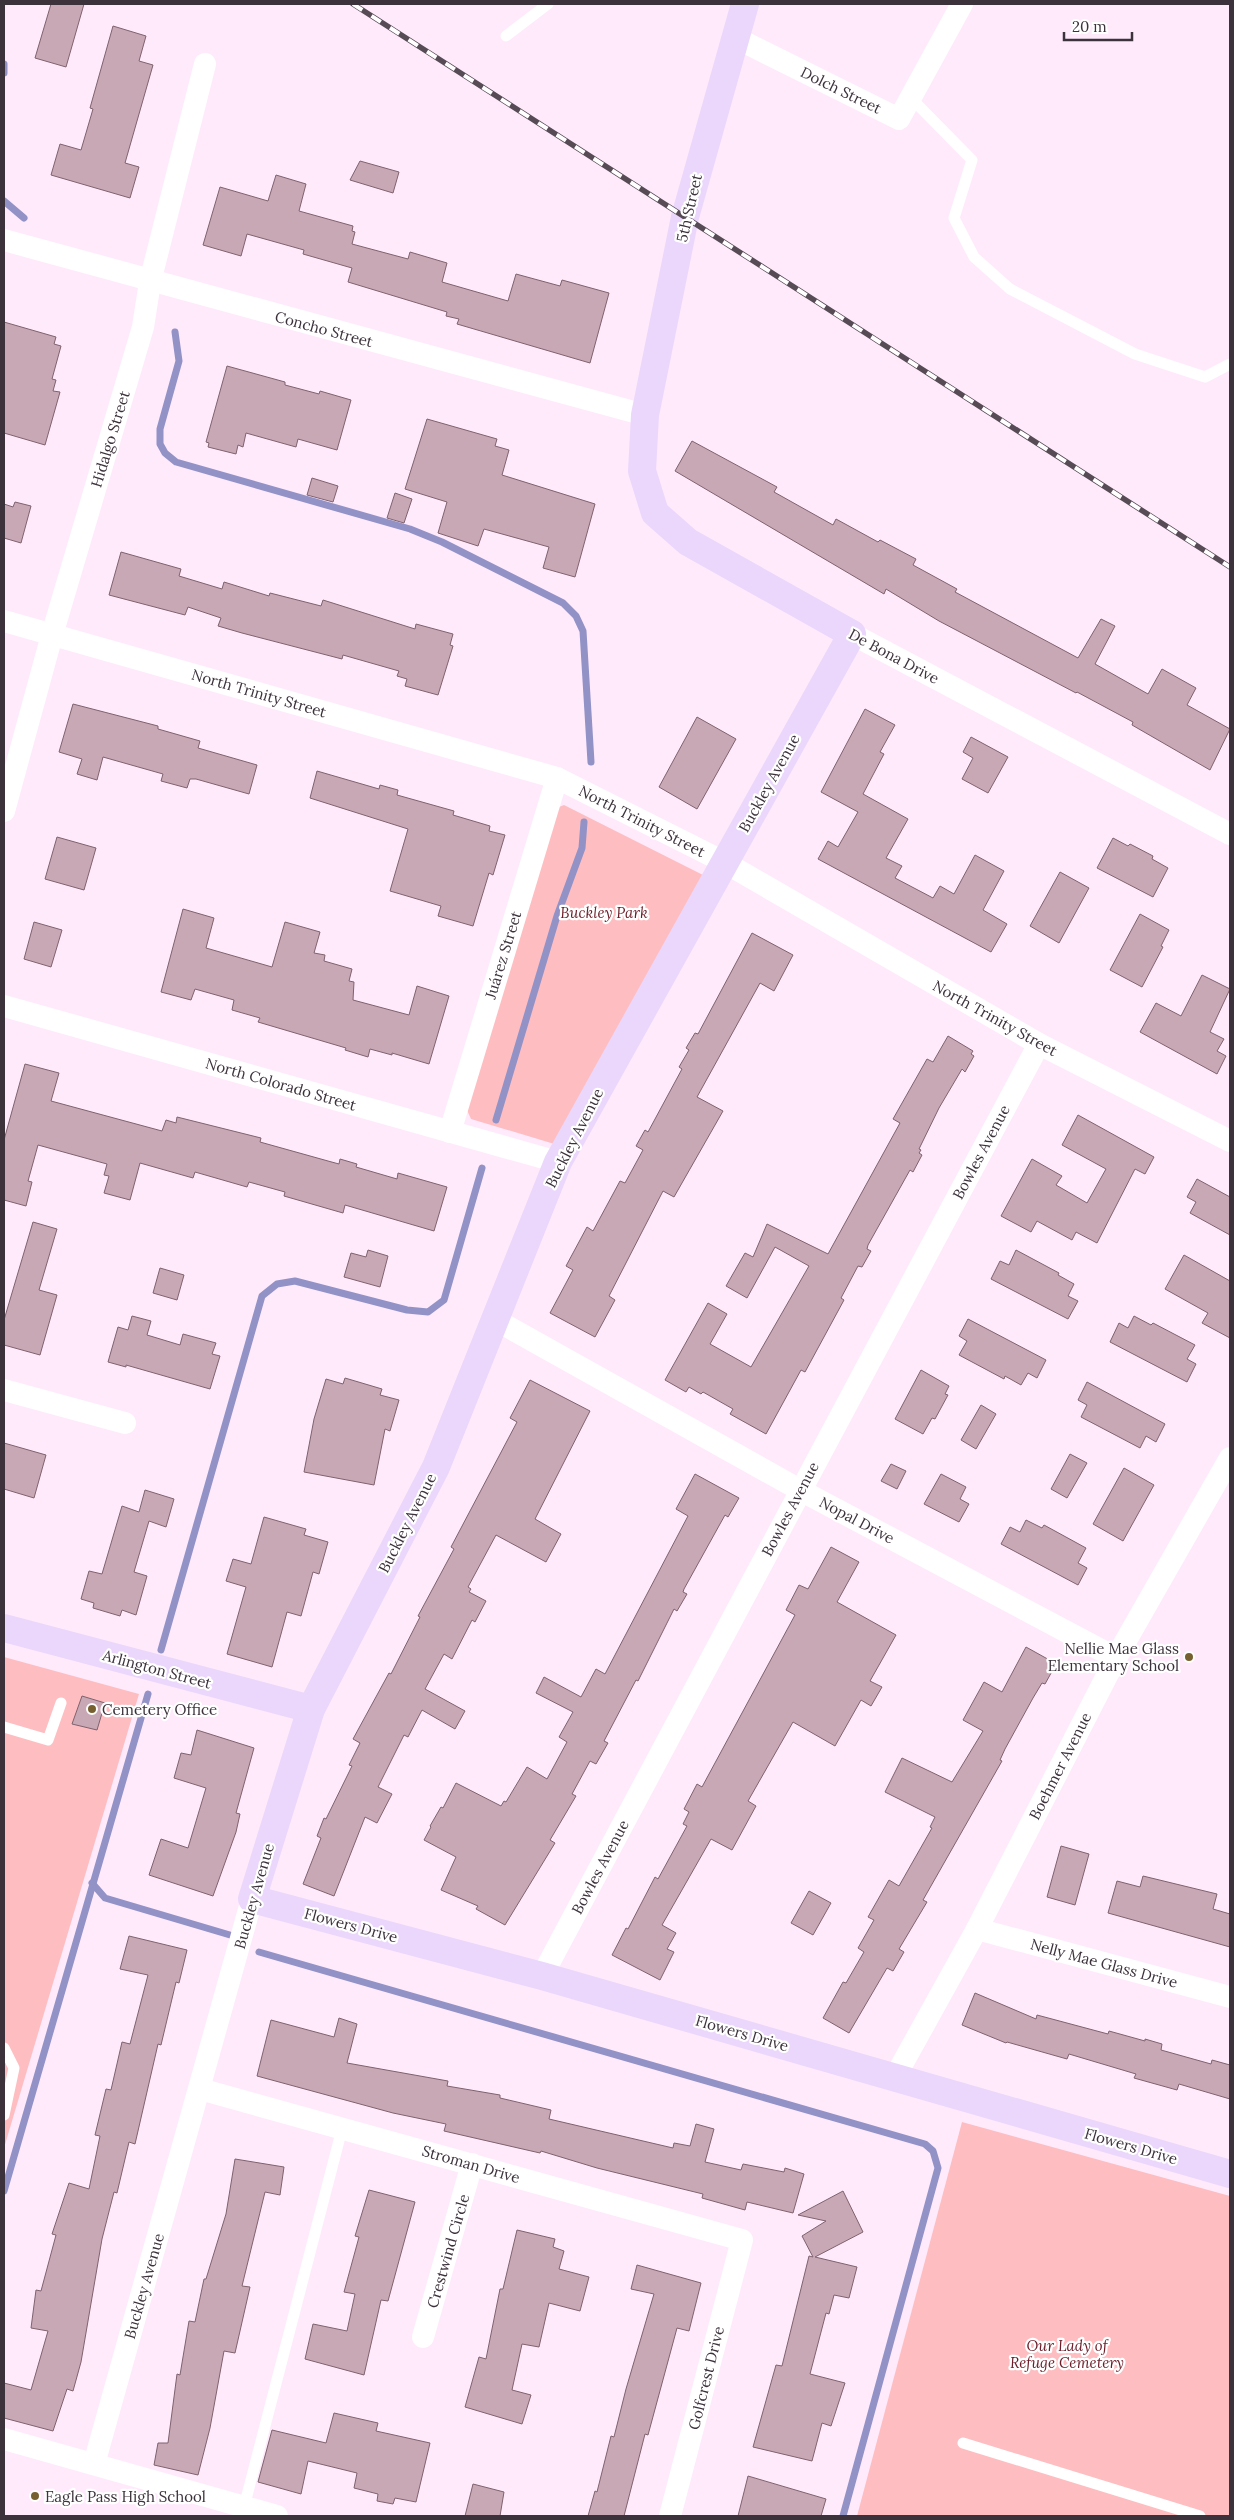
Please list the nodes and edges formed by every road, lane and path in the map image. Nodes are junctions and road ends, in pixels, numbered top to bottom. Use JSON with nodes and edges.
{"nodes":[{"id":1,"x":548,"y":4,"type":"edge"},
{"id":2,"x":745,"y":4,"type":"edge"},
{"id":3,"x":957,"y":12,"type":"edge"},
{"id":4,"x":506,"y":36,"type":"dead end"},
{"id":5,"x":736,"y":38,"type":"junction"},
{"id":6,"x":205,"y":64,"type":"dead end"},
{"id":7,"x":911,"y":98,"type":"junction"},
{"id":8,"x":4,"y":240,"type":"edge"},
{"id":9,"x":150,"y":282,"type":"junction"},
{"id":10,"x":1230,"y":364,"type":"edge"},
{"id":11,"x":645,"y":415,"type":"junction"},
{"id":12,"x":4,"y":621,"type":"edge"},
{"id":13,"x":852,"y":634,"type":"junction"},
{"id":14,"x":52,"y":635,"type":"junction"},
{"id":15,"x":557,"y":778,"type":"junction"},
{"id":16,"x":4,"y":811,"type":"edge"},
{"id":17,"x":1230,"y":834,"type":"edge"},
{"id":18,"x":724,"y":862,"type":"junction"},
{"id":19,"x":4,"y":1006,"type":"edge"},
{"id":20,"x":1039,"y":1044,"type":"junction"},
{"id":21,"x":450,"y":1132,"type":"junction"},
{"id":22,"x":1230,"y":1141,"type":"edge"},
{"id":23,"x":558,"y":1162,"type":"junction"},
{"id":24,"x":494,"y":1320,"type":"junction"},
{"id":25,"x":4,"y":1390,"type":"edge"},
{"id":26,"x":124,"y":1423,"type":"dead end"},
{"id":27,"x":1230,"y":1458,"type":"edge"},
{"id":28,"x":800,"y":1490,"type":"junction"},
{"id":29,"x":4,"y":1628,"type":"edge"},
{"id":30,"x":1116,"y":1658,"type":"junction"},
{"id":31,"x":61,"y":1703,"type":"dead end"},
{"id":32,"x":311,"y":1709,"type":"junction"},
{"id":33,"x":4,"y":1727,"type":"edge"},
{"id":34,"x":252,"y":1899,"type":"junction"},
{"id":35,"x":977,"y":1929,"type":"junction"},
{"id":36,"x":542,"y":1976,"type":"junction"},
{"id":37,"x":1230,"y":1997,"type":"edge"},
{"id":38,"x":4,"y":2048,"type":"edge"},
{"id":39,"x":895,"y":2077,"type":"junction"},
{"id":40,"x":200,"y":2089,"type":"junction"},
{"id":41,"x":4,"y":2115,"type":"edge"},
{"id":42,"x":342,"y":2128,"type":"junction"},
{"id":43,"x":472,"y":2164,"type":"junction"},
{"id":44,"x":1230,"y":2174,"type":"edge"},
{"id":45,"x":742,"y":2240,"type":"joint"},
{"id":46,"x":423,"y":2337,"type":"dead end"},
{"id":47,"x":4,"y":2439,"type":"edge"},
{"id":48,"x":963,"y":2443,"type":"dead end"},
{"id":49,"x":94,"y":2464,"type":"junction"},
{"id":50,"x":244,"y":2507,"type":"junction"},
{"id":51,"x":277,"y":2516,"type":"edge"},
{"id":52,"x":670,"y":2516,"type":"edge"},
{"id":53,"x":1200,"y":2516,"type":"edge"}],
"edges":[{"from":1,"to":4,"type":"lane"},
{"from":2,"to":5,"type":"street","name":"5th Street"},
{"from":3,"to":7,"type":"street","name":"Dolch Street"},
{"from":5,"to":7,"type":"street","name":"Dolch Street"},
{"from":5,"to":11,"type":"street","name":"5th Street"},
{"from":6,"to":9,"type":"street","name":"Hidalgo Street"},
{"from":7,"to":10,"type":"lane"},
{"from":8,"to":9,"type":"street","name":"Concho Street"},
{"from":9,"to":11,"type":"street","name":"Concho Street"},
{"from":9,"to":14,"type":"street","name":"Hidalgo Street"},
{"from":11,"to":13,"type":"street","name":"De Bona Drive"},
{"from":12,"to":14,"type":"street","name":"North Trinity Street"},
{"from":13,"to":17,"type":"street","name":"De Bona Drive"},
{"from":13,"to":18,"type":"street","name":"Buckley Avenue"},
{"from":14,"to":15,"type":"street","name":"North Trinity Street"},
{"from":14,"to":16,"type":"street","name":"Hidalgo Street"},
{"from":15,"to":18,"type":"street","name":"North Trinity Street"},
{"from":15,"to":21,"type":"street","name":"Juárez Street"},
{"from":18,"to":20,"type":"street","name":"North Trinity Street"},
{"from":18,"to":23,"type":"street","name":"Buckley Avenue"},
{"from":19,"to":21,"type":"street","name":"North Colorado Street"},
{"from":20,"to":22,"type":"street","name":"North Trinity Street"},
{"from":20,"to":28,"type":"street","name":"Bowles Avenue"},
{"from":21,"to":23,"type":"street","name":"North Colorado Street"},
{"from":23,"to":24,"type":"street","name":"Buckley Avenue"},
{"from":24,"to":28,"type":"street","name":"Nopal Drive"},
{"from":24,"to":32,"type":"street","name":"Buckley Avenue"},
{"from":25,"to":26,"type":"street"},
{"from":27,"to":30,"type":"street","name":"Boehmer Avenue"},
{"from":28,"to":30,"type":"street","name":"Nopal Drive"},
{"from":28,"to":36,"type":"street","name":"Bowles Avenue"},
{"from":29,"to":32,"type":"street","name":"Arlington Street"},
{"from":30,"to":35,"type":"street","name":"Boehmer Avenue"},
{"from":31,"to":33,"type":"lane"},
{"from":32,"to":34,"type":"street","name":"Buckley Avenue"},
{"from":34,"to":36,"type":"street","name":"Flowers Drive"},
{"from":34,"to":40,"type":"street","name":"Buckley Avenue"},
{"from":35,"to":37,"type":"street","name":"Nelly Mae Glass Drive"},
{"from":35,"to":39,"type":"street","name":"Boehmer Avenue"},
{"from":36,"to":39,"type":"street","name":"Flowers Drive"},
{"from":38,"to":41,"type":"lane"},
{"from":39,"to":44,"type":"street","name":"Flowers Drive"},
{"from":40,"to":42,"type":"street","name":"Stroman Drive"},
{"from":40,"to":49,"type":"street","name":"Buckley Avenue"},
{"from":42,"to":43,"type":"street","name":"Stroman Drive"},
{"from":42,"to":50,"type":"lane"},
{"from":43,"to":45,"type":"street","name":"Stroman Drive"},
{"from":43,"to":46,"type":"street","name":"Crestwind Circle"},
{"from":45,"to":52,"type":"street","name":"Golfcrest Drive"},
{"from":47,"to":49,"type":"street"},
{"from":48,"to":53,"type":"lane"},
{"from":49,"to":50,"type":"street"},
{"from":50,"to":51,"type":"street"}]}
